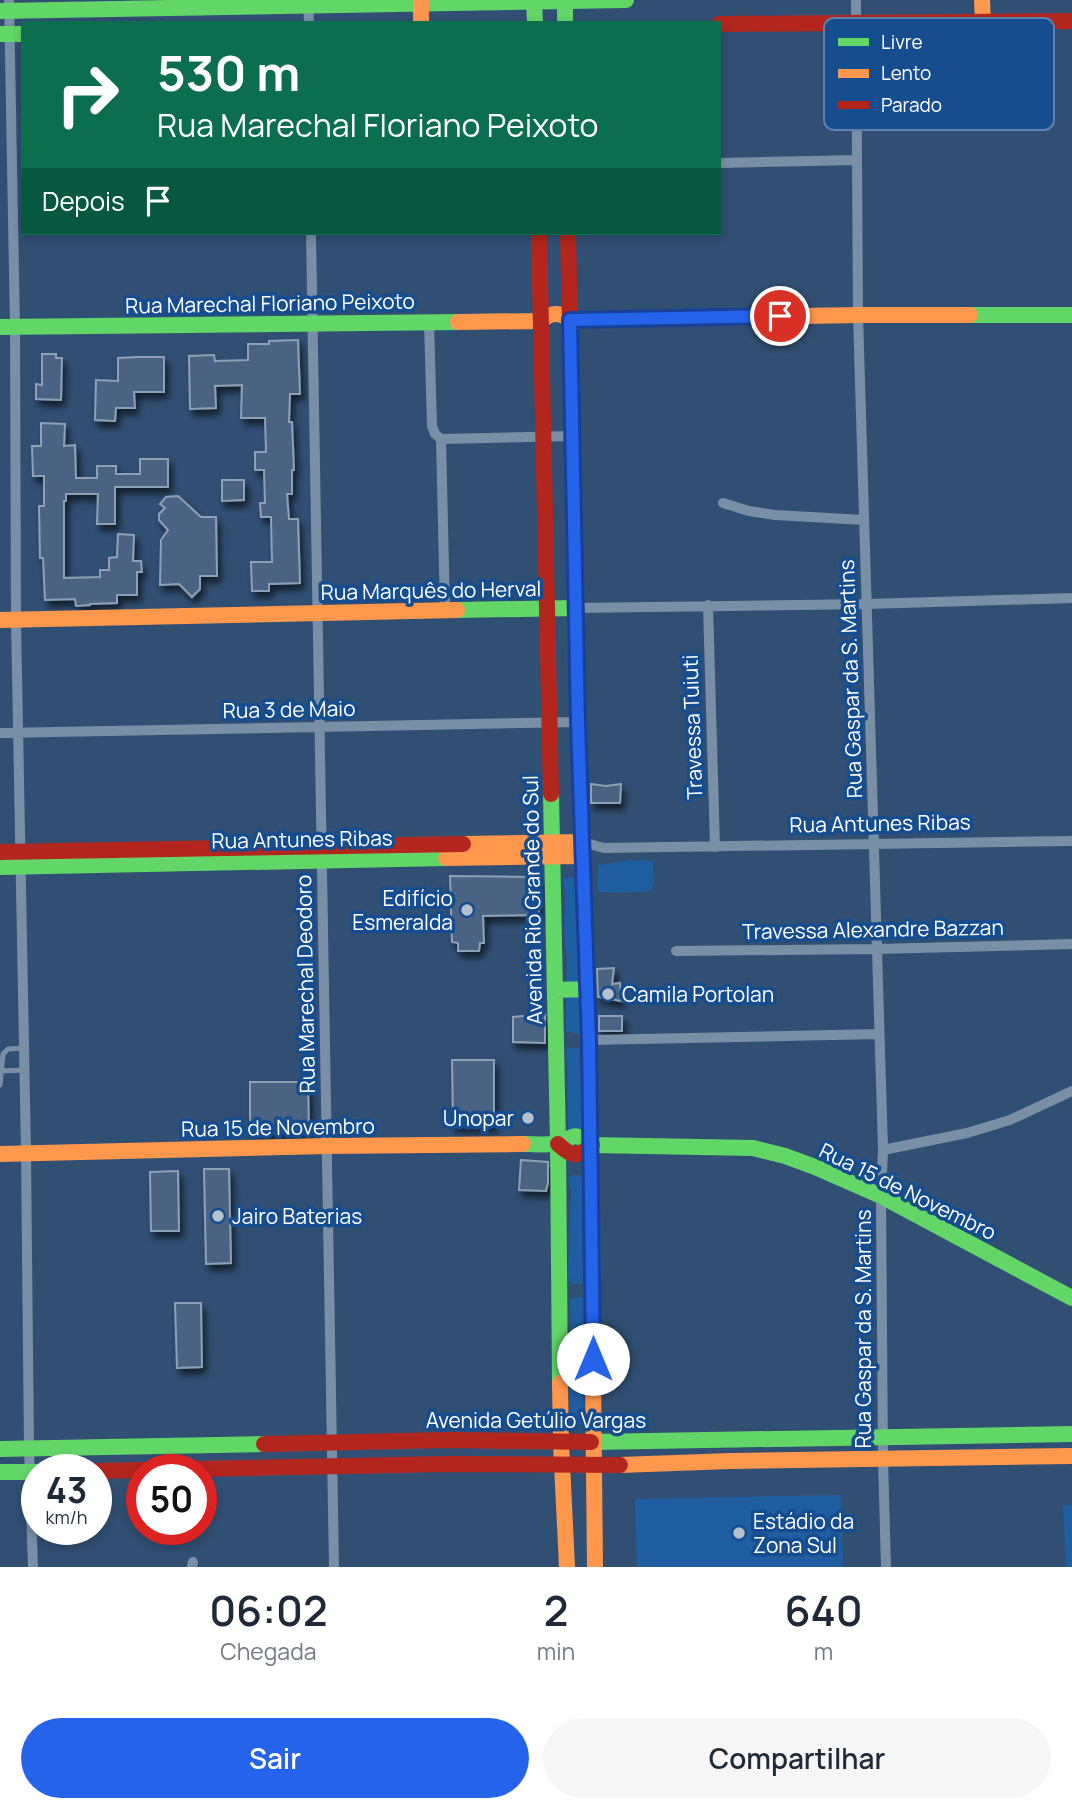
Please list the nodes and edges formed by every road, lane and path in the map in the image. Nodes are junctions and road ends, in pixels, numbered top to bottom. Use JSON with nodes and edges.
{"nodes":[{"id":1,"x":565,"y":0,"type":"edge"},
{"id":2,"x":626,"y":0,"type":"edge"},
{"id":3,"x":856,"y":0,"type":"edge"},
{"id":4,"x":982,"y":0,"type":"edge"},
{"id":5,"x":534,"y":1,"type":"edge"},
{"id":6,"x":308,"y":2,"type":"edge"},
{"id":7,"x":421,"y":3,"type":"junction"},
{"id":8,"x":6,"y":8,"type":"edge"},
{"id":9,"x":170,"y":16,"type":"edge"},
{"id":10,"x":857,"y":18,"type":"edge"},
{"id":11,"x":983,"y":18,"type":"edge"},
{"id":12,"x":309,"y":21,"type":"edge"},
{"id":13,"x":421,"y":21,"type":"edge"},
{"id":14,"x":535,"y":21,"type":"edge"},
{"id":15,"x":565,"y":21,"type":"edge"},
{"id":16,"x":1054,"y":21,"type":"edge"},
{"id":17,"x":1072,"y":21,"type":"edge"},
{"id":18,"x":721,"y":24,"type":"edge"},
{"id":19,"x":824,"y":24,"type":"edge"},
{"id":20,"x":11,"y":34,"type":"edge"},
{"id":21,"x":857,"y":130,"type":"edge"},
{"id":22,"x":857,"y":160,"type":"junction"},
{"id":23,"x":721,"y":163,"type":"edge"},
{"id":24,"x":311,"y":235,"type":"edge"},
{"id":25,"x":539,"y":235,"type":"edge"},
{"id":26,"x":568,"y":235,"type":"edge"},
{"id":27,"x":1072,"y":314,"type":"edge"},
{"id":28,"x":858,"y":315,"type":"junction"},
{"id":29,"x":570,"y":320,"type":"junction"},
{"id":30,"x":541,"y":321,"type":"junction"},
{"id":31,"x":429,"y":322,"type":"junction"},
{"id":32,"x":312,"y":323,"type":"junction"},
{"id":33,"x":8,"y":327,"type":"edge"},
{"id":34,"x":543,"y":436,"type":"junction"},
{"id":35,"x":572,"y":436,"type":"junction"},
{"id":36,"x":441,"y":439,"type":"junction"},
{"id":37,"x":723,"y":503,"type":"dead end"},
{"id":38,"x":864,"y":520,"type":"junction"},
{"id":39,"x":1072,"y":598,"type":"edge"},
{"id":40,"x":867,"y":604,"type":"junction"},
{"id":41,"x":708,"y":606,"type":"junction"},
{"id":42,"x":546,"y":608,"type":"junction"},
{"id":43,"x":576,"y":608,"type":"junction"},
{"id":44,"x":444,"y":611,"type":"junction"},
{"id":45,"x":317,"y":613,"type":"junction"},
{"id":46,"x":8,"y":620,"type":"edge"},
{"id":47,"x":578,"y":722,"type":"junction"},
{"id":48,"x":549,"y":723,"type":"junction"},
{"id":49,"x":319,"y":728,"type":"junction"},
{"id":50,"x":0,"y":733,"type":"edge"},
{"id":51,"x":18,"y":733,"type":"junction"},
{"id":52,"x":1072,"y":841,"type":"edge"},
{"id":53,"x":873,"y":844,"type":"junction"},
{"id":54,"x":715,"y":847,"type":"junction"},
{"id":55,"x":552,"y":849,"type":"junction"},
{"id":56,"x":582,"y":849,"type":"junction"},
{"id":57,"x":0,"y":852,"type":"edge"},
{"id":58,"x":321,"y":853,"type":"junction"},
{"id":59,"x":20,"y":859,"type":"junction"},
{"id":60,"x":0,"y":867,"type":"edge"},
{"id":61,"x":1072,"y":944,"type":"edge"},
{"id":62,"x":877,"y":949,"type":"junction"},
{"id":63,"x":676,"y":951,"type":"dead end"},
{"id":64,"x":587,"y":989,"type":"junction"},
{"id":65,"x":555,"y":990,"type":"junction"},
{"id":66,"x":879,"y":1034,"type":"junction"},
{"id":67,"x":589,"y":1040,"type":"junction"},
{"id":68,"x":24,"y":1048,"type":"junction"},
{"id":69,"x":1,"y":1054,"type":"edge"},
{"id":70,"x":24,"y":1070,"type":"junction"},
{"id":71,"x":1,"y":1071,"type":"edge"},
{"id":72,"x":0,"y":1086,"type":"edge"},
{"id":73,"x":1072,"y":1091,"type":"edge"},
{"id":74,"x":558,"y":1144,"type":"junction"},
{"id":75,"x":327,"y":1146,"type":"junction"},
{"id":76,"x":592,"y":1146,"type":"junction"},
{"id":77,"x":883,"y":1150,"type":"junction"},
{"id":78,"x":26,"y":1153,"type":"junction"},
{"id":79,"x":0,"y":1154,"type":"edge"},
{"id":80,"x":881,"y":1196,"type":"junction"},
{"id":81,"x":576,"y":1291,"type":"junction"},
{"id":82,"x":1072,"y":1298,"type":"edge"},
{"id":83,"x":577,"y":1360,"type":"junction"},
{"id":84,"x":1072,"y":1434,"type":"edge"},
{"id":85,"x":1011,"y":1436,"type":"junction"},
{"id":86,"x":883,"y":1438,"type":"junction"},
{"id":87,"x":447,"y":1440,"type":"junction"},
{"id":88,"x":729,"y":1441,"type":"junction"},
{"id":89,"x":332,"y":1442,"type":"junction"},
{"id":90,"x":594,"y":1442,"type":"junction"},
{"id":91,"x":561,"y":1443,"type":"junction"},
{"id":92,"x":234,"y":1444,"type":"junction"},
{"id":93,"x":120,"y":1447,"type":"junction"},
{"id":94,"x":29,"y":1449,"type":"junction"},
{"id":95,"x":0,"y":1450,"type":"edge"},
{"id":96,"x":30,"y":1454,"type":"edge"},
{"id":97,"x":1072,"y":1456,"type":"edge"},
{"id":98,"x":1012,"y":1457,"type":"junction"},
{"id":99,"x":884,"y":1459,"type":"junction"},
{"id":100,"x":730,"y":1461,"type":"junction"},
{"id":101,"x":447,"y":1464,"type":"junction"},
{"id":102,"x":333,"y":1466,"type":"junction"},
{"id":103,"x":563,"y":1466,"type":"junction"},
{"id":104,"x":593,"y":1466,"type":"junction"},
{"id":105,"x":235,"y":1468,"type":"junction"},
{"id":106,"x":112,"y":1470,"type":"edge"},
{"id":107,"x":120,"y":1470,"type":"junction"},
{"id":108,"x":0,"y":1472,"type":"edge"},
{"id":109,"x":21,"y":1472,"type":"edge"},
{"id":110,"x":33,"y":1545,"type":"edge"},
{"id":111,"x":595,"y":1562,"type":"edge"},
{"id":112,"x":566,"y":1563,"type":"edge"},
{"id":113,"x":33,"y":1567,"type":"edge"},
{"id":114,"x":334,"y":1567,"type":"edge"},
{"id":115,"x":887,"y":1567,"type":"edge"}],
"edges":[{"from":1,"to":2,"type":"main road"},
{"from":1,"to":5,"type":"main road"},
{"from":1,"to":15,"type":"main road"},
{"from":3,"to":10,"type":"street","name":"Rua Gaspar da S. Martins"},
{"from":4,"to":11,"type":"main road"},
{"from":5,"to":7,"type":"main road"},
{"from":5,"to":14,"type":"main road"},
{"from":6,"to":7,"type":"main road"},
{"from":6,"to":9,"type":"main road"},
{"from":6,"to":12,"type":"street"},
{"from":7,"to":13,"type":"main road"},
{"from":8,"to":9,"type":"main road"},
{"from":8,"to":20,"type":"street"},
{"from":16,"to":17,"type":"main road"},
{"from":18,"to":19,"type":"main road"},
{"from":20,"to":33,"type":"street"},
{"from":21,"to":22,"type":"street","name":"Rua Gaspar da S. Martins"},
{"from":22,"to":23,"type":"street"},
{"from":22,"to":28,"type":"street","name":"Rua Gaspar da S. Martins"},
{"from":24,"to":32,"type":"street","name":"Rua Marechal Deodoro"},
{"from":25,"to":30,"type":"main road","name":"Avenida Rio Grande do Sul"},
{"from":26,"to":29,"type":"main road","name":"Avenida Rio Grande do Sul"},
{"from":27,"to":28,"type":"main road","name":"Rua Marechal Floriano Peixoto"},
{"from":28,"to":29,"type":"main road","name":"Rua Marechal Floriano Peixoto"},
{"from":28,"to":38,"type":"street","name":"Rua Gaspar da S. Martins"},
{"from":29,"to":30,"type":"main road","name":"Rua Marechal Floriano Peixoto"},
{"from":29,"to":35,"type":"main road","name":"Avenida Rio Grande do Sul"},
{"from":30,"to":31,"type":"main road","name":"Rua Marechal Floriano Peixoto"},
{"from":30,"to":34,"type":"main road","name":"Avenida Rio Grande do Sul"},
{"from":31,"to":32,"type":"main road","name":"Rua Marechal Floriano Peixoto"},
{"from":31,"to":36,"type":"street"},
{"from":32,"to":33,"type":"main road","name":"Rua Marechal Floriano Peixoto"},
{"from":32,"to":45,"type":"street","name":"Rua Marechal Deodoro"},
{"from":33,"to":46,"type":"street"},
{"from":34,"to":35,"type":"street"},
{"from":34,"to":36,"type":"street"},
{"from":34,"to":42,"type":"main road","name":"Avenida Rio Grande do Sul"},
{"from":35,"to":43,"type":"main road","name":"Avenida Rio Grande do Sul"},
{"from":36,"to":44,"type":"street"},
{"from":37,"to":38,"type":"street"},
{"from":38,"to":40,"type":"street","name":"Rua Gaspar da S. Martins"},
{"from":39,"to":40,"type":"street","name":"Rua Marquês do Herval"},
{"from":40,"to":41,"type":"street","name":"Rua Marquês do Herval"},
{"from":40,"to":53,"type":"street","name":"Rua Gaspar da S. Martins"},
{"from":41,"to":43,"type":"street","name":"Rua Marquês do Herval"},
{"from":41,"to":54,"type":"street","name":"Travessa Tuiuti"},
{"from":42,"to":43,"type":"main road","name":"Rua Marquês do Herval"},
{"from":42,"to":44,"type":"main road","name":"Rua Marquês do Herval"},
{"from":42,"to":48,"type":"main road","name":"Avenida Rio Grande do Sul"},
{"from":43,"to":47,"type":"main road","name":"Avenida Rio Grande do Sul"},
{"from":44,"to":45,"type":"main road","name":"Rua Marquês do Herval"},
{"from":45,"to":46,"type":"main road","name":"Rua Marquês do Herval"},
{"from":45,"to":49,"type":"street","name":"Rua Marechal Deodoro"},
{"from":46,"to":51,"type":"street"},
{"from":47,"to":48,"type":"street","name":"Rua 3 de Maio"},
{"from":47,"to":56,"type":"main road","name":"Avenida Rio Grande do Sul"},
{"from":48,"to":49,"type":"street","name":"Rua 3 de Maio"},
{"from":48,"to":55,"type":"main road","name":"Avenida Rio Grande do Sul"},
{"from":49,"to":51,"type":"street","name":"Rua 3 de Maio"},
{"from":49,"to":58,"type":"street","name":"Rua Marechal Deodoro"},
{"from":50,"to":51,"type":"street","name":"Rua 3 de Maio"},
{"from":51,"to":59,"type":"street"},
{"from":52,"to":53,"type":"street","name":"Rua Antunes Ribas"},
{"from":53,"to":54,"type":"street","name":"Rua Antunes Ribas"},
{"from":53,"to":62,"type":"street","name":"Rua Gaspar da S. Martins"},
{"from":54,"to":56,"type":"street","name":"Rua Antunes Ribas"},
{"from":55,"to":56,"type":"main road","name":"Rua Antunes Ribas"},
{"from":55,"to":58,"type":"main road","name":"Rua Antunes Ribas"},
{"from":55,"to":65,"type":"main road","name":"Avenida Rio Grande do Sul"},
{"from":56,"to":64,"type":"main road","name":"Avenida Rio Grande do Sul"},
{"from":57,"to":59,"type":"main road","name":"Rua Antunes Ribas"},
{"from":58,"to":59,"type":"main road","name":"Rua Antunes Ribas"},
{"from":58,"to":75,"type":"street","name":"Rua Marechal Deodoro"},
{"from":59,"to":60,"type":"main road","name":"Rua Antunes Ribas"},
{"from":59,"to":68,"type":"street"},
{"from":61,"to":62,"type":"street","name":"Travessa Alexandre Bazzan"},
{"from":62,"to":63,"type":"street","name":"Travessa Alexandre Bazzan"},
{"from":62,"to":66,"type":"street","name":"Rua Gaspar da S. Martins"},
{"from":64,"to":65,"type":"main road"},
{"from":64,"to":67,"type":"main road","name":"Avenida Rio Grande do Sul"},
{"from":65,"to":74,"type":"main road","name":"Avenida Rio Grande do Sul"},
{"from":66,"to":67,"type":"street"},
{"from":66,"to":77,"type":"street","name":"Rua Gaspar da S. Martins"},
{"from":67,"to":76,"type":"main road","name":"Avenida Rio Grande do Sul"},
{"from":68,"to":69,"type":"lane"},
{"from":68,"to":70,"type":"street"},
{"from":69,"to":71,"type":"lane"},
{"from":70,"to":71,"type":"lane"},
{"from":70,"to":78,"type":"street"},
{"from":71,"to":72,"type":"lane"},
{"from":73,"to":77,"type":"street"},
{"from":74,"to":75,"type":"main road","name":"Rua 15 de Novembro"},
{"from":74,"to":76,"type":"main road","name":"Rua 15 de Novembro"},
{"from":74,"to":81,"type":"main road","name":"Avenida Rio Grande do Sul"},
{"from":75,"to":78,"type":"main road","name":"Rua 15 de Novembro"},
{"from":75,"to":89,"type":"street","name":"Rua Marechal Deodoro"},
{"from":76,"to":80,"type":"main road","name":"Rua 15 de Novembro"},
{"from":76,"to":81,"type":"main road","name":"Avenida Rio Grande do Sul"},
{"from":77,"to":80,"type":"street","name":"Rua Gaspar da S. Martins"},
{"from":78,"to":79,"type":"main road","name":"Rua 15 de Novembro"},
{"from":78,"to":94,"type":"street"},
{"from":80,"to":82,"type":"main road","name":"Rua 15 de Novembro"},
{"from":80,"to":86,"type":"street","name":"Rua Gaspar da S. Martins"},
{"from":81,"to":83,"type":"main road","name":"Avenida Rio Grande do Sul"},
{"from":81,"to":83,"type":"main road","name":"Avenida Rio Grande do Sul"},
{"from":83,"to":90,"type":"main road","name":"Avenida Rio Grande do Sul"},
{"from":83,"to":91,"type":"main road","name":"Avenida Rio Grande do Sul"},
{"from":84,"to":85,"type":"main road","name":"Avenida Getúlio Vargas"},
{"from":85,"to":86,"type":"main road","name":"Avenida Getúlio Vargas"},
{"from":85,"to":98,"type":"main road"},
{"from":86,"to":88,"type":"main road","name":"Avenida Getúlio Vargas"},
{"from":86,"to":99,"type":"street","name":"Rua Gaspar da S. Martins"},
{"from":87,"to":89,"type":"main road","name":"Avenida Getúlio Vargas"},
{"from":87,"to":91,"type":"main road","name":"Avenida Getúlio Vargas"},
{"from":87,"to":101,"type":"main road"},
{"from":88,"to":90,"type":"main road","name":"Avenida Getúlio Vargas"},
{"from":88,"to":100,"type":"main road"},
{"from":89,"to":92,"type":"main road","name":"Avenida Getúlio Vargas"},
{"from":89,"to":102,"type":"street","name":"Rua Marechal Deodoro"},
{"from":90,"to":91,"type":"main road","name":"Avenida Getúlio Vargas"},
{"from":90,"to":104,"type":"main road","name":"Avenida Rio Grande do Sul"},
{"from":91,"to":103,"type":"main road","name":"Avenida Rio Grande do Sul"},
{"from":92,"to":93,"type":"main road","name":"Avenida Getúlio Vargas"},
{"from":92,"to":105,"type":"main road"},
{"from":93,"to":94,"type":"main road","name":"Avenida Getúlio Vargas"},
{"from":93,"to":107,"type":"main road"},
{"from":94,"to":95,"type":"main road","name":"Avenida Getúlio Vargas"},
{"from":94,"to":96,"type":"street"},
{"from":97,"to":98,"type":"main road","name":"Avenida Getúlio Vargas"},
{"from":98,"to":99,"type":"main road","name":"Avenida Getúlio Vargas"},
{"from":99,"to":100,"type":"main road","name":"Avenida Getúlio Vargas"},
{"from":99,"to":115,"type":"street","name":"Rua Gaspar da S. Martins"},
{"from":100,"to":104,"type":"main road","name":"Avenida Getúlio Vargas"},
{"from":101,"to":102,"type":"main road","name":"Avenida Getúlio Vargas"},
{"from":101,"to":103,"type":"main road","name":"Avenida Getúlio Vargas"},
{"from":102,"to":105,"type":"main road","name":"Avenida Getúlio Vargas"},
{"from":102,"to":114,"type":"street","name":"Rua Marechal Deodoro"},
{"from":103,"to":104,"type":"main road","name":"Avenida Getúlio Vargas"},
{"from":103,"to":112,"type":"main road","name":"Avenida Rio Grande do Sul"},
{"from":104,"to":111,"type":"main road","name":"Avenida Rio Grande do Sul"},
{"from":105,"to":107,"type":"main road","name":"Avenida Getúlio Vargas"},
{"from":106,"to":107,"type":"main road","name":"Avenida Getúlio Vargas"},
{"from":108,"to":109,"type":"main road"},
{"from":110,"to":113,"type":"street"},
{"from":111,"to":112,"type":"main road"}]}
